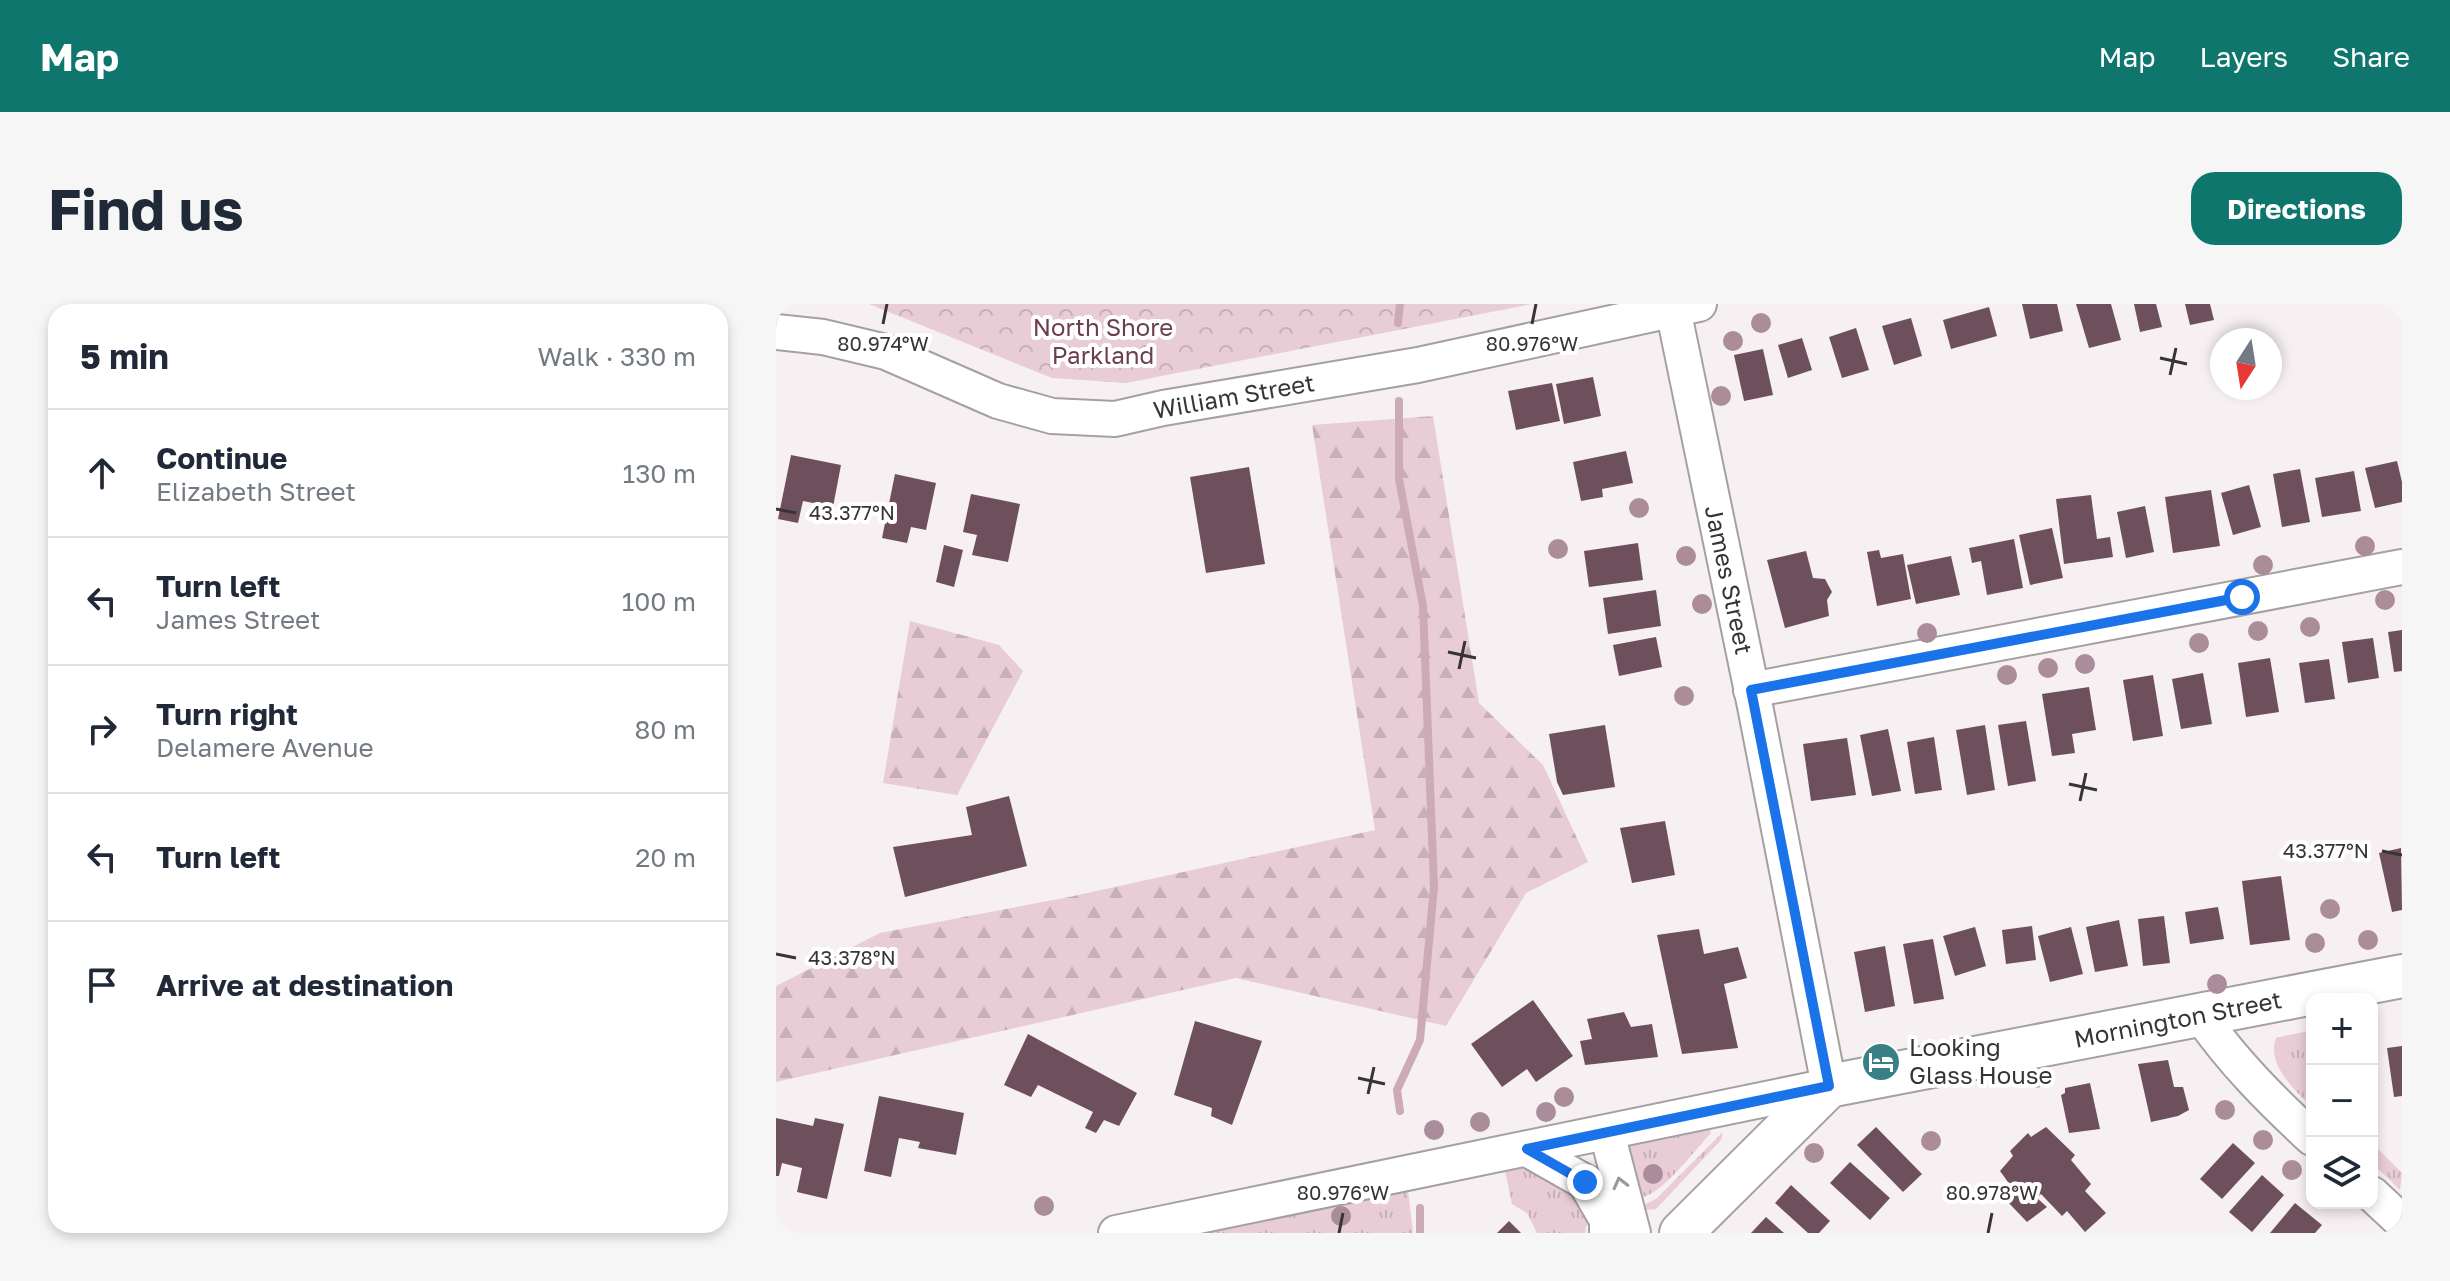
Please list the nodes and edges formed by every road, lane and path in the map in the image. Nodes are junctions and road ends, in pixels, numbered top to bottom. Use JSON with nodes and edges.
{"nodes":[{"id":1,"x":1686,"y":307,"type":"edge"},
{"id":2,"x":776,"y":332,"type":"edge"},
{"id":3,"x":2402,"y":567,"type":"edge"},
{"id":4,"x":1751,"y":690,"type":"junction"},
{"id":5,"x":2402,"y":976,"type":"edge"},
{"id":6,"x":2201,"y":1016,"type":"junction"},
{"id":7,"x":1829,"y":1086,"type":"junction"},
{"id":8,"x":1607,"y":1133,"type":"junction"},
{"id":9,"x":2311,"y":1137,"type":"edge"},
{"id":10,"x":1527,"y":1149,"type":"junction"},
{"id":11,"x":2378,"y":1200,"type":"edge"},
{"id":12,"x":2402,"y":1222,"type":"edge"},
{"id":13,"x":1116,"y":1233,"type":"edge"},
{"id":14,"x":1607,"y":1233,"type":"edge"},
{"id":15,"x":1633,"y":1233,"type":"edge"},
{"id":16,"x":1681,"y":1233,"type":"edge"}],
"edges":[{"from":1,"to":2,"type":"street","name":"William Street"},
{"from":1,"to":4,"type":"street","name":"James Street"},
{"from":3,"to":4,"type":"street"},
{"from":4,"to":7,"type":"street","name":"James Street"},
{"from":5,"to":6,"type":"main road","name":"Mornington Street"},
{"from":6,"to":7,"type":"main road","name":"Mornington Street"},
{"from":6,"to":9,"type":"street"},
{"from":7,"to":8,"type":"street"},
{"from":7,"to":16,"type":"main road"},
{"from":8,"to":10,"type":"street"},
{"from":15,"to":8,"type":"street","one_way":true},
{"from":10,"to":13,"type":"street"},
{"from":10,"to":14,"type":"street"},
{"from":11,"to":12,"type":"street"}]}
